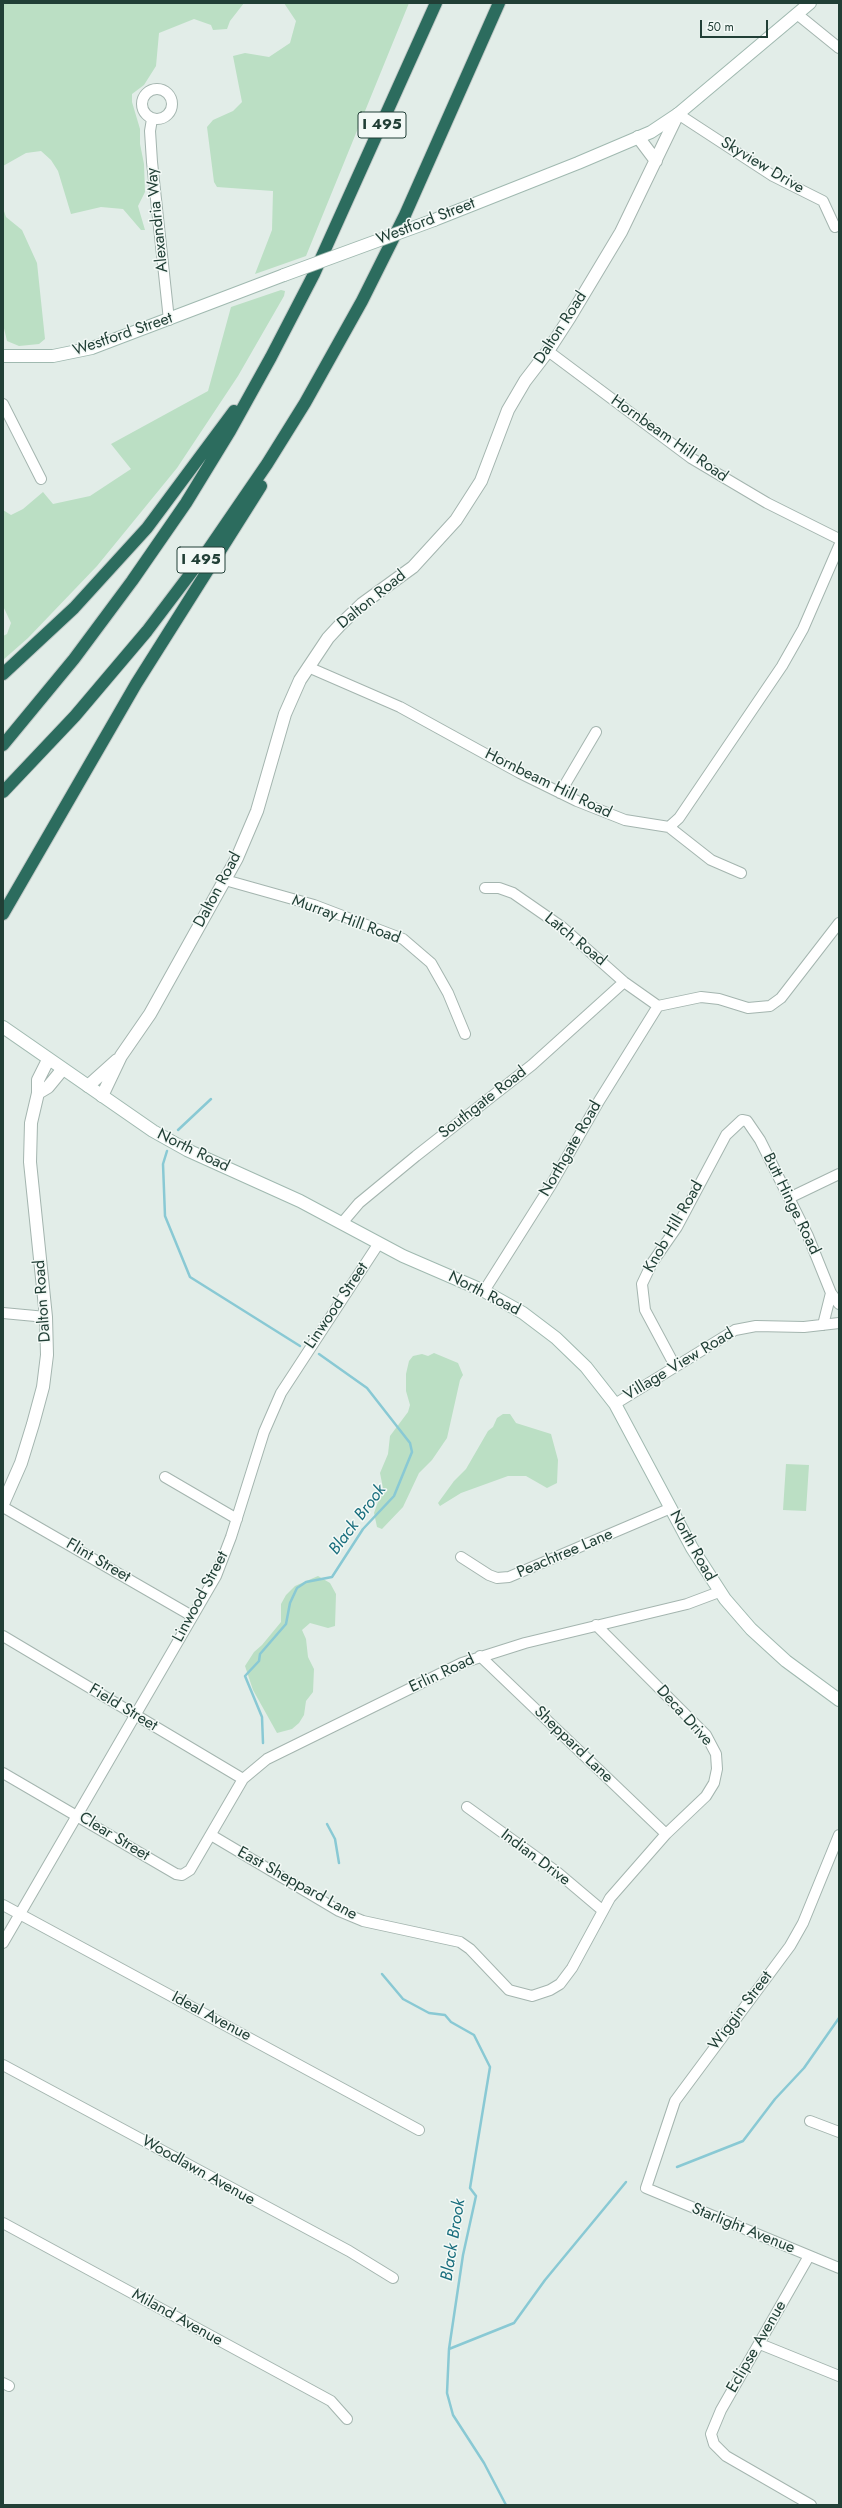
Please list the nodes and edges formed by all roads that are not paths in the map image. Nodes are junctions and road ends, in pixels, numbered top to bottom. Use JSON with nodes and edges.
{"nodes":[{"id":1,"x":436,"y":3,"type":"edge"},
{"id":2,"x":499,"y":3,"type":"edge"},
{"id":3,"x":810,"y":3,"type":"edge"},
{"id":4,"x":797,"y":14,"type":"junction"},
{"id":5,"x":839,"y":48,"type":"edge"},
{"id":6,"x":678,"y":114,"type":"junction"},
{"id":7,"x":152,"y":119,"type":"dead end"},
{"id":8,"x":638,"y":137,"type":"junction"},
{"id":9,"x":656,"y":161,"type":"junction"},
{"id":10,"x":834,"y":226,"type":"dead end"},
{"id":11,"x":169,"y":320,"type":"junction"},
{"id":12,"x":548,"y":351,"type":"junction"},
{"id":13,"x":3,"y":356,"type":"edge"},
{"id":14,"x":271,"y":357,"type":"junction"},
{"id":15,"x":305,"y":403,"type":"junction"},
{"id":16,"x":3,"y":404,"type":"edge"},
{"id":17,"x":41,"y":479,"type":"dead end"},
{"id":18,"x":839,"y":539,"type":"edge"},
{"id":19,"x":839,"y":546,"type":"edge"},
{"id":20,"x":308,"y":666,"type":"junction"},
{"id":21,"x":3,"y":674,"type":"edge"},
{"id":22,"x":596,"y":732,"type":"dead end"},
{"id":23,"x":3,"y":746,"type":"edge"},
{"id":24,"x":3,"y":792,"type":"edge"},
{"id":25,"x":560,"y":793,"type":"junction"},
{"id":26,"x":669,"y":827,"type":"junction"},
{"id":27,"x":741,"y":872,"type":"dead end"},
{"id":28,"x":225,"y":880,"type":"junction"},
{"id":29,"x":485,"y":888,"type":"dead end"},
{"id":30,"x":3,"y":914,"type":"edge"},
{"id":31,"x":839,"y":923,"type":"edge"},
{"id":32,"x":624,"y":982,"type":"junction"},
{"id":33,"x":658,"y":1006,"type":"junction"},
{"id":34,"x":3,"y":1027,"type":"edge"},
{"id":35,"x":465,"y":1034,"type":"dead end"},
{"id":36,"x":121,"y":1056,"type":"junction"},
{"id":37,"x":48,"y":1060,"type":"junction"},
{"id":38,"x":62,"y":1070,"type":"junction"},
{"id":39,"x":88,"y":1086,"type":"junction"},
{"id":40,"x":38,"y":1093,"type":"junction"},
{"id":41,"x":102,"y":1096,"type":"junction"},
{"id":42,"x":744,"y":1119,"type":"joint"},
{"id":43,"x":839,"y":1174,"type":"edge"},
{"id":44,"x":789,"y":1198,"type":"junction"},
{"id":45,"x":342,"y":1223,"type":"junction"},
{"id":46,"x":379,"y":1243,"type":"junction"},
{"id":47,"x":484,"y":1291,"type":"junction"},
{"id":48,"x":831,"y":1292,"type":"junction"},
{"id":49,"x":839,"y":1304,"type":"edge"},
{"id":50,"x":3,"y":1312,"type":"edge"},
{"id":51,"x":46,"y":1317,"type":"junction"},
{"id":52,"x":839,"y":1323,"type":"edge"},
{"id":53,"x":823,"y":1325,"type":"junction"},
{"id":54,"x":675,"y":1366,"type":"junction"},
{"id":55,"x":615,"y":1404,"type":"junction"},
{"id":56,"x":165,"y":1477,"type":"dead end"},
{"id":57,"x":3,"y":1504,"type":"edge"},
{"id":58,"x":3,"y":1507,"type":"edge"},
{"id":59,"x":671,"y":1508,"type":"junction"},
{"id":60,"x":237,"y":1519,"type":"junction"},
{"id":61,"x":461,"y":1557,"type":"dead end"},
{"id":62,"x":719,"y":1592,"type":"junction"},
{"id":63,"x":192,"y":1616,"type":"junction"},
{"id":64,"x":596,"y":1625,"type":"junction"},
{"id":65,"x":3,"y":1636,"type":"edge"},
{"id":66,"x":480,"y":1656,"type":"junction"},
{"id":67,"x":839,"y":1700,"type":"edge"},
{"id":68,"x":135,"y":1715,"type":"junction"},
{"id":69,"x":3,"y":1773,"type":"edge"},
{"id":70,"x":244,"y":1780,"type":"junction"},
{"id":71,"x":467,"y":1807,"type":"dead end"},
{"id":72,"x":77,"y":1816,"type":"junction"},
{"id":73,"x":666,"y":1834,"type":"junction"},
{"id":74,"x":211,"y":1835,"type":"junction"},
{"id":75,"x":839,"y":1835,"type":"edge"},
{"id":76,"x":3,"y":1905,"type":"edge"},
{"id":77,"x":602,"y":1910,"type":"junction"},
{"id":78,"x":19,"y":1914,"type":"junction"},
{"id":79,"x":3,"y":1943,"type":"edge"},
{"id":80,"x":3,"y":2065,"type":"edge"},
{"id":81,"x":810,"y":2121,"type":"dead end"},
{"id":82,"x":419,"y":2130,"type":"dead end"},
{"id":83,"x":839,"y":2132,"type":"edge"},
{"id":84,"x":646,"y":2188,"type":"joint"},
{"id":85,"x":3,"y":2223,"type":"edge"},
{"id":86,"x":810,"y":2256,"type":"junction"},
{"id":87,"x":839,"y":2268,"type":"edge"},
{"id":88,"x":393,"y":2278,"type":"dead end"},
{"id":89,"x":760,"y":2344,"type":"junction"},
{"id":90,"x":839,"y":2376,"type":"edge"},
{"id":91,"x":347,"y":2419,"type":"dead end"},
{"id":92,"x":811,"y":2505,"type":"edge"}],
"edges":[{"from":1,"to":14,"type":"highway","number":"I 495"},
{"from":2,"to":15,"type":"highway","number":"I 495"},
{"from":3,"to":4,"type":"main road","name":"Westford Street"},
{"from":4,"to":5,"type":"street"},
{"from":4,"to":6,"type":"main road","name":"Westford Street"},
{"from":6,"to":8,"type":"main road","name":"Westford Street"},
{"from":6,"to":9,"type":"main road","name":"Dalton Road"},
{"from":6,"to":10,"type":"street","name":"Skyview Drive"},
{"from":7,"to":11,"type":"street","name":"Alexandria Way"},
{"from":8,"to":9,"type":"main road"},
{"from":8,"to":11,"type":"main road","name":"Westford Street","bridge":true},
{"from":9,"to":12,"type":"main road","name":"Dalton Road"},
{"from":11,"to":13,"type":"main road","name":"Westford Street"},
{"from":12,"to":18,"type":"street","name":"Hornbeam Hill Road"},
{"from":12,"to":20,"type":"main road","name":"Dalton Road"},
{"from":14,"to":21,"type":"highway"},
{"from":14,"to":23,"type":"highway","number":"I 495"},
{"from":15,"to":24,"type":"highway","number":"I 495"},
{"from":15,"to":30,"type":"highway"},
{"from":16,"to":17,"type":"street"},
{"from":19,"to":26,"type":"street"},
{"from":20,"to":25,"type":"street","name":"Hornbeam Hill Road"},
{"from":20,"to":28,"type":"main road","name":"Dalton Road"},
{"from":22,"to":25,"type":"street"},
{"from":25,"to":26,"type":"street","name":"Hornbeam Hill Road"},
{"from":26,"to":27,"type":"street"},
{"from":28,"to":35,"type":"street","name":"Murray Hill Road"},
{"from":28,"to":36,"type":"main road","name":"Dalton Road"},
{"from":29,"to":32,"type":"street","name":"Latch Road"},
{"from":31,"to":33,"type":"street"},
{"from":32,"to":33,"type":"street","name":"Latch Road"},
{"from":32,"to":45,"type":"street","name":"Southgate Road"},
{"from":33,"to":47,"type":"street","name":"Northgate Road"},
{"from":34,"to":37,"type":"main road","name":"North Road"},
{"from":36,"to":39,"type":"main road","name":"Dalton Road"},
{"from":36,"to":41,"type":"main road","name":"Dalton Road"},
{"from":37,"to":38,"type":"main road","name":"North Road"},
{"from":37,"to":40,"type":"main road","name":"Dalton Road"},
{"from":38,"to":39,"type":"main road","name":"North Road"},
{"from":38,"to":40,"type":"main road"},
{"from":39,"to":41,"type":"main road","name":"North Road"},
{"from":40,"to":51,"type":"main road","name":"Dalton Road"},
{"from":41,"to":45,"type":"main road","name":"North Road"},
{"from":42,"to":44,"type":"street","name":"Butt Hinge Road"},
{"from":42,"to":54,"type":"street","name":"Knob Hill Road"},
{"from":43,"to":44,"type":"street"},
{"from":44,"to":48,"type":"street","name":"Butt Hinge Road"},
{"from":45,"to":46,"type":"main road","name":"North Road"},
{"from":46,"to":47,"type":"main road","name":"North Road"},
{"from":46,"to":60,"type":"street","name":"Linwood Street"},
{"from":47,"to":55,"type":"main road","name":"North Road"},
{"from":48,"to":49,"type":"street","name":"Butt Hinge Road"},
{"from":48,"to":53,"type":"street"},
{"from":50,"to":51,"type":"street"},
{"from":51,"to":57,"type":"main road","name":"Dalton Road"},
{"from":52,"to":53,"type":"street","name":"Village View Road"},
{"from":53,"to":54,"type":"street","name":"Village View Road"},
{"from":54,"to":55,"type":"street","name":"Village View Road"},
{"from":55,"to":59,"type":"main road","name":"North Road"},
{"from":56,"to":60,"type":"street"},
{"from":58,"to":63,"type":"street","name":"Flint Street"},
{"from":59,"to":61,"type":"street","name":"Peachtree Lane"},
{"from":59,"to":62,"type":"main road","name":"North Road"},
{"from":60,"to":63,"type":"street","name":"Linwood Street"},
{"from":62,"to":64,"type":"street","name":"Erlin Road"},
{"from":62,"to":67,"type":"main road","name":"North Road"},
{"from":63,"to":68,"type":"street","name":"Linwood Street"},
{"from":64,"to":66,"type":"street","name":"Erlin Road"},
{"from":64,"to":73,"type":"street","name":"Deca Drive"},
{"from":65,"to":68,"type":"street","name":"Field Street"},
{"from":66,"to":70,"type":"street","name":"Erlin Road"},
{"from":66,"to":73,"type":"street","name":"Sheppard Lane"},
{"from":68,"to":70,"type":"street","name":"Field Street"},
{"from":68,"to":72,"type":"street","name":"Linwood Street"},
{"from":69,"to":72,"type":"street","name":"Clear Street"},
{"from":70,"to":74,"type":"street","name":"Erlin Road"},
{"from":71,"to":77,"type":"street","name":"Indian Drive"},
{"from":72,"to":74,"type":"street","name":"Clear Street"},
{"from":72,"to":78,"type":"street","name":"Linwood Street"},
{"from":73,"to":77,"type":"street","name":"East Sheppard Lane"},
{"from":74,"to":77,"type":"street","name":"East Sheppard Lane"},
{"from":75,"to":84,"type":"street","name":"Wiggin Street"},
{"from":76,"to":78,"type":"street","name":"Ideal Avenue"},
{"from":78,"to":79,"type":"street","name":"Linwood Street"},
{"from":78,"to":82,"type":"street","name":"Ideal Avenue"},
{"from":80,"to":88,"type":"street","name":"Woodlawn Avenue"},
{"from":81,"to":83,"type":"street"},
{"from":84,"to":86,"type":"street","name":"Starlight Avenue"},
{"from":85,"to":91,"type":"street","name":"Miland Avenue"},
{"from":86,"to":87,"type":"street","name":"Starlight Avenue"},
{"from":86,"to":89,"type":"street","name":"Eclipse Avenue"},
{"from":89,"to":90,"type":"street"},
{"from":89,"to":92,"type":"street","name":"Eclipse Avenue"}]}
